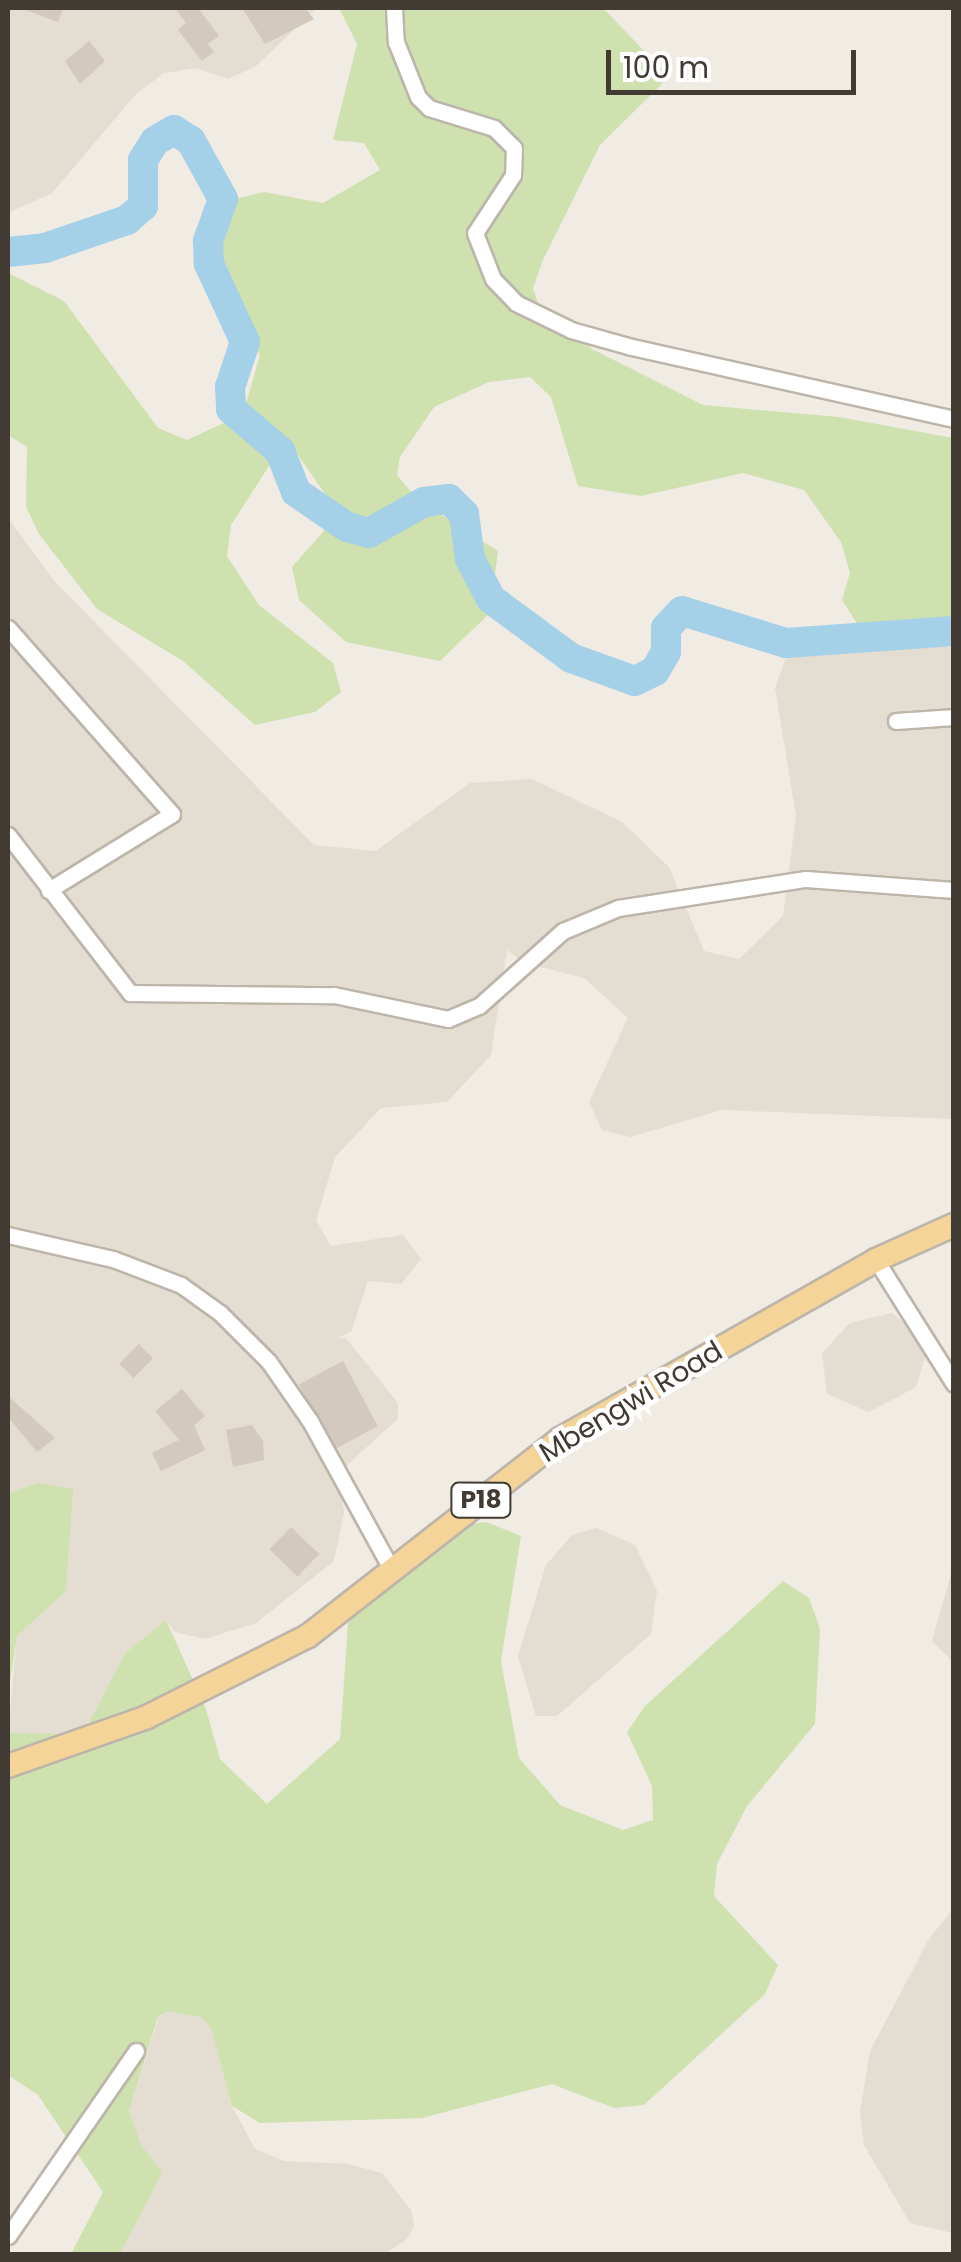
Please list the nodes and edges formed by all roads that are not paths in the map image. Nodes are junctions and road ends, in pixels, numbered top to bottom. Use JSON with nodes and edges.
{"nodes":[{"id":1,"x":394,"y":8,"type":"edge"},
{"id":2,"x":954,"y":419,"type":"edge"},
{"id":3,"x":8,"y":628,"type":"edge"},
{"id":4,"x":954,"y":717,"type":"edge"},
{"id":5,"x":896,"y":721,"type":"dead end"},
{"id":6,"x":8,"y":835,"type":"edge"},
{"id":7,"x":49,"y":890,"type":"junction"},
{"id":8,"x":954,"y":890,"type":"edge"},
{"id":9,"x":954,"y":1225,"type":"edge"},
{"id":10,"x":8,"y":1236,"type":"edge"},
{"id":11,"x":876,"y":1260,"type":"junction"},
{"id":12,"x":954,"y":1384,"type":"edge"},
{"id":13,"x":393,"y":1572,"type":"junction"},
{"id":14,"x":8,"y":1766,"type":"edge"},
{"id":15,"x":136,"y":2051,"type":"dead end"},
{"id":16,"x":8,"y":2236,"type":"edge"}],
"edges":[{"from":1,"to":2,"type":"street"},
{"from":3,"to":7,"type":"street"},
{"from":4,"to":5,"type":"street"},
{"from":6,"to":7,"type":"street"},
{"from":7,"to":8,"type":"street"},
{"from":9,"to":11,"type":"main road","name":"Mbengwi Road","number":"P18"},
{"from":10,"to":13,"type":"street"},
{"from":11,"to":12,"type":"street"},
{"from":11,"to":13,"type":"main road","name":"Mbengwi Road","number":"P18"},
{"from":13,"to":14,"type":"main road","name":"Mbengwi Road","number":"P18"},
{"from":15,"to":16,"type":"street"}]}
